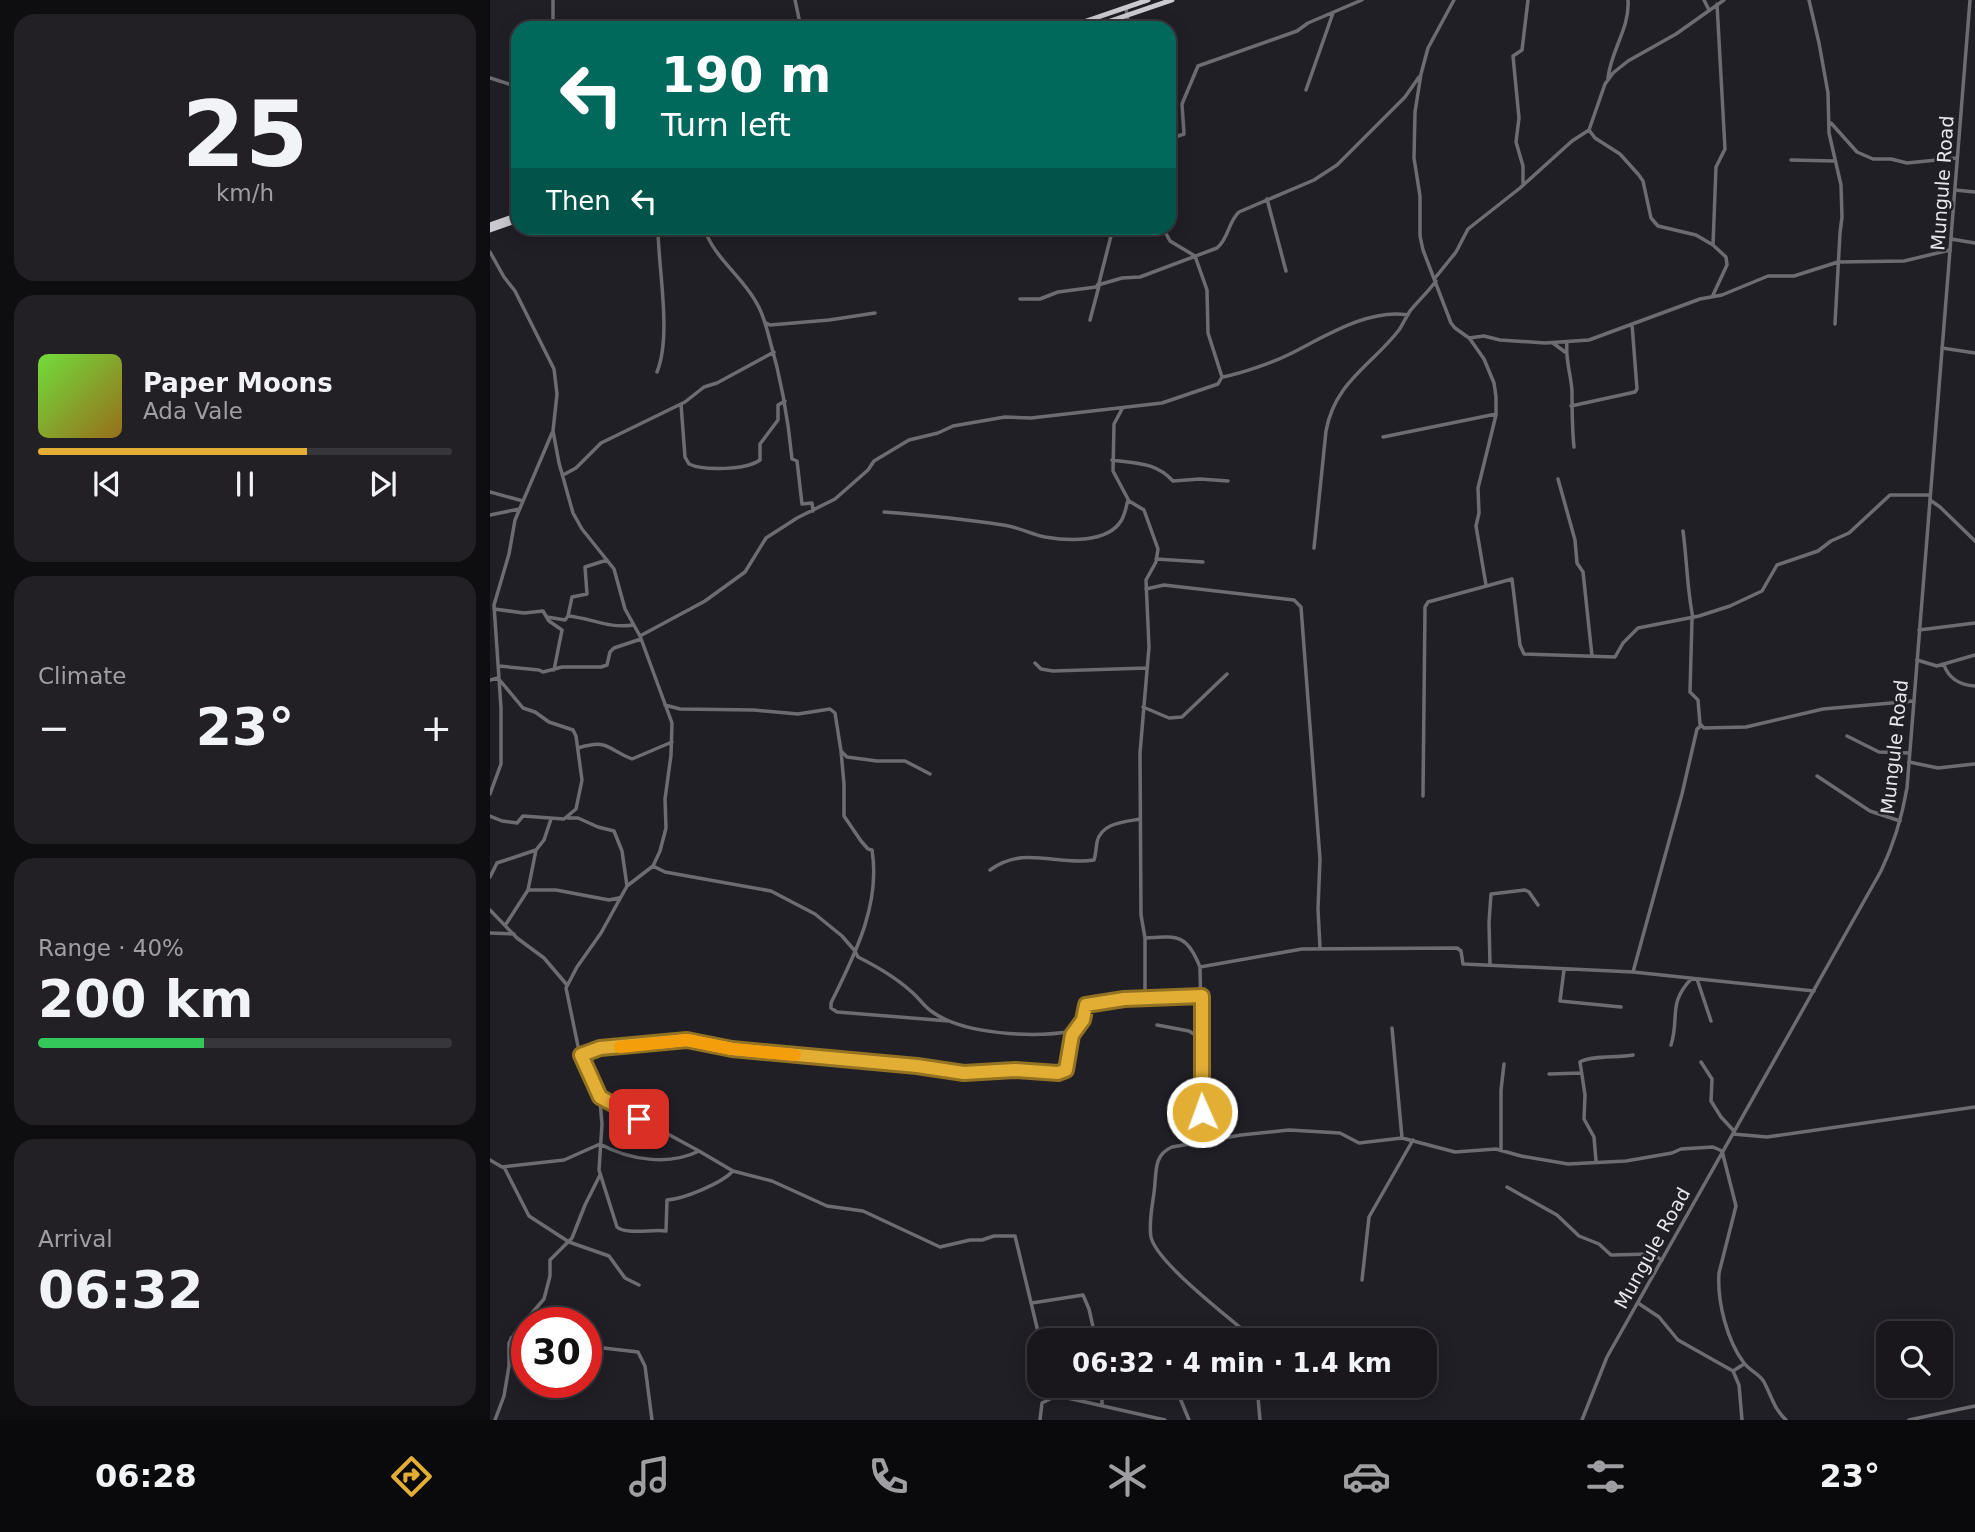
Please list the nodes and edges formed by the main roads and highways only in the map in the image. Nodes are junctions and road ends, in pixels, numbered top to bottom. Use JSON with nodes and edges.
{"nodes":[{"id":1,"x":1148,"y":0,"type":"edge"},
{"id":2,"x":1172,"y":0,"type":"edge"},
{"id":3,"x":1087,"y":21,"type":"edge"},
{"id":4,"x":1110,"y":21,"type":"edge"},
{"id":5,"x":511,"y":218,"type":"edge"},
{"id":6,"x":511,"y":222,"type":"edge"},
{"id":7,"x":490,"y":225,"type":"edge"},
{"id":8,"x":490,"y":230,"type":"edge"}],
"edges":[{"from":1,"to":3,"type":"highway"},
{"from":2,"to":4,"type":"highway"},
{"from":5,"to":7,"type":"highway"},
{"from":6,"to":8,"type":"highway"}]}
